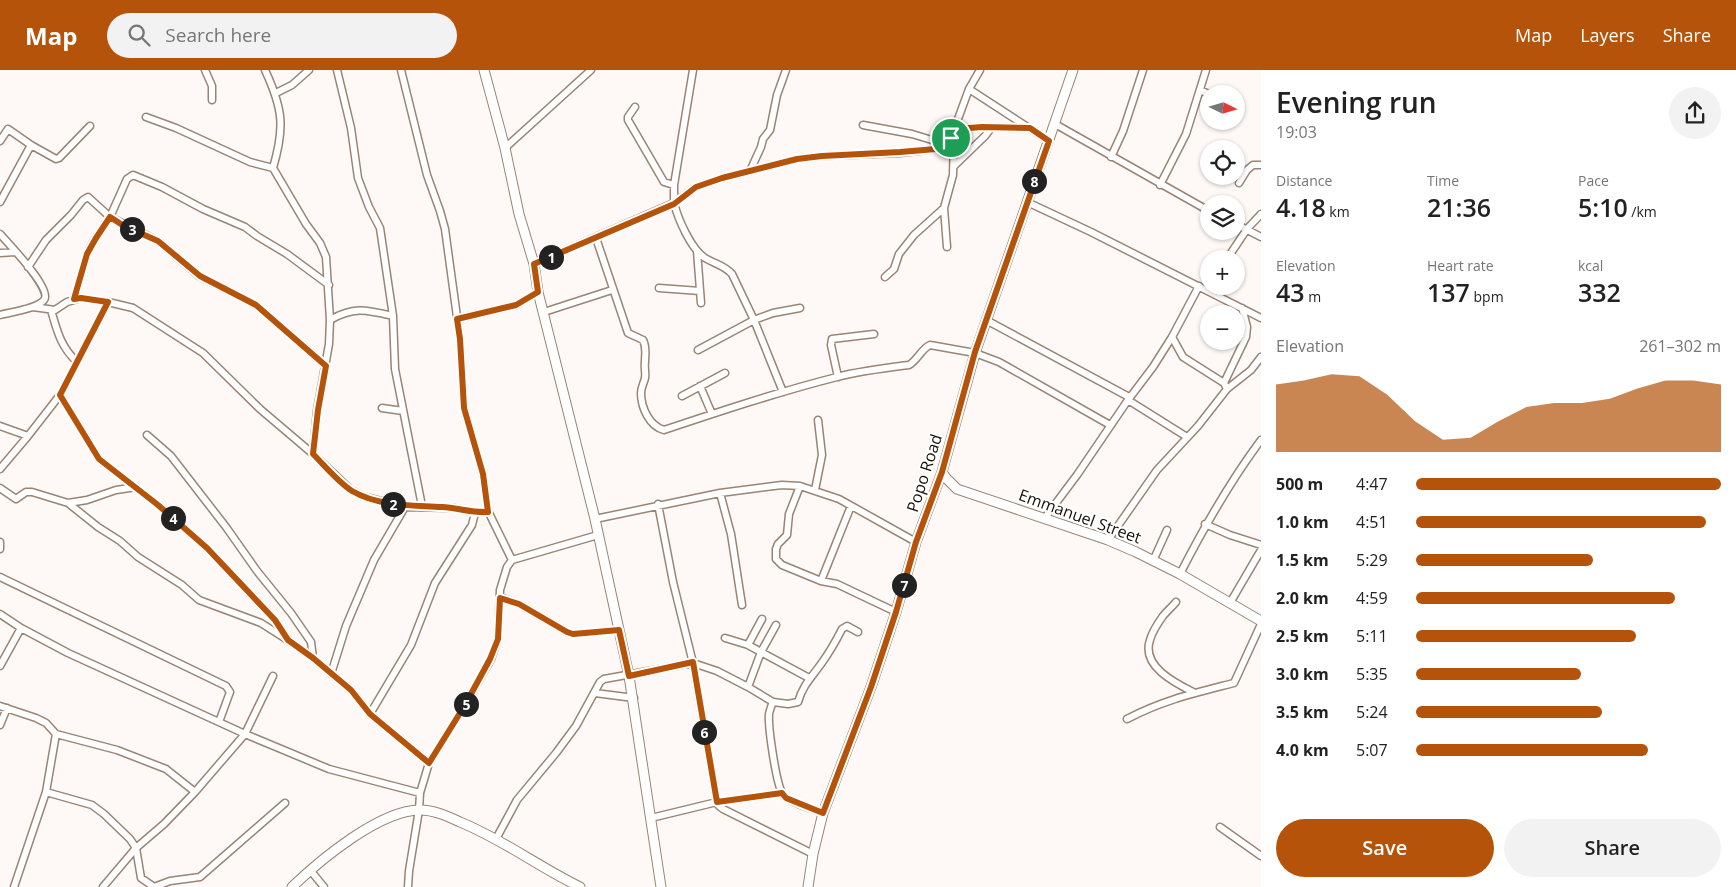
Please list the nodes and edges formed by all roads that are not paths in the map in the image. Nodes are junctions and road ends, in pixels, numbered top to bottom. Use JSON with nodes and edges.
{"nodes":[{"id":1,"x":205,"y":70,"type":"edge"},
{"id":2,"x":265,"y":70,"type":"edge"},
{"id":3,"x":309,"y":70,"type":"edge"},
{"id":4,"x":337,"y":70,"type":"edge"},
{"id":5,"x":401,"y":70,"type":"edge"},
{"id":6,"x":484,"y":70,"type":"edge"},
{"id":7,"x":591,"y":70,"type":"edge"},
{"id":8,"x":693,"y":70,"type":"edge"},
{"id":9,"x":786,"y":70,"type":"edge"},
{"id":10,"x":980,"y":70,"type":"edge"},
{"id":11,"x":1073,"y":70,"type":"edge"},
{"id":12,"x":1144,"y":70,"type":"edge"},
{"id":13,"x":1206,"y":70,"type":"edge"},
{"id":14,"x":1202,"y":85,"type":"edge"},
{"id":15,"x":969,"y":89,"type":"junction"},
{"id":16,"x":1200,"y":90,"type":"edge"},
{"id":17,"x":276,"y":93,"type":"junction"},
{"id":18,"x":212,"y":100,"type":"dead end"},
{"id":19,"x":635,"y":107,"type":"dead end"},
{"id":20,"x":146,"y":117,"type":"dead end"},
{"id":21,"x":1055,"y":124,"type":"junction"},
{"id":22,"x":863,"y":125,"type":"dead end"},
{"id":23,"x":90,"y":126,"type":"dead end"},
{"id":24,"x":991,"y":128,"type":"junction"},
{"id":25,"x":1030,"y":128,"type":"junction"},
{"id":26,"x":956,"y":129,"type":"junction"},
{"id":27,"x":951,"y":138,"type":"junction"},
{"id":28,"x":0,"y":141,"type":"edge"},
{"id":29,"x":1049,"y":141,"type":"junction"},
{"id":30,"x":945,"y":144,"type":"junction"},
{"id":31,"x":31,"y":145,"type":"junction"},
{"id":32,"x":505,"y":148,"type":"junction"},
{"id":33,"x":1111,"y":157,"type":"junction"},
{"id":34,"x":1261,"y":165,"type":"edge"},
{"id":35,"x":954,"y":166,"type":"junction"},
{"id":36,"x":273,"y":168,"type":"junction"},
{"id":37,"x":750,"y":171,"type":"junction"},
{"id":38,"x":1245,"y":174,"type":"edge"},
{"id":39,"x":674,"y":185,"type":"junction"},
{"id":40,"x":1160,"y":185,"type":"junction"},
{"id":41,"x":0,"y":202,"type":"edge"},
{"id":42,"x":1027,"y":202,"type":"junction"},
{"id":43,"x":674,"y":204,"type":"junction"},
{"id":44,"x":1200,"y":206,"type":"edge"},
{"id":45,"x":944,"y":208,"type":"junction"},
{"id":46,"x":1261,"y":214,"type":"edge"},
{"id":47,"x":110,"y":217,"type":"junction"},
{"id":48,"x":1247,"y":229,"type":"junction"},
{"id":49,"x":0,"y":234,"type":"edge"},
{"id":50,"x":1261,"y":237,"type":"edge"},
{"id":51,"x":596,"y":238,"type":"junction"},
{"id":52,"x":947,"y":247,"type":"dead end"},
{"id":53,"x":1232,"y":250,"type":"edge"},
{"id":54,"x":697,"y":251,"type":"junction"},
{"id":55,"x":15,"y":252,"type":"junction"},
{"id":56,"x":0,"y":253,"type":"edge"},
{"id":57,"x":534,"y":264,"type":"junction"},
{"id":58,"x":28,"y":267,"type":"junction"},
{"id":59,"x":885,"y":277,"type":"dead end"},
{"id":60,"x":1200,"y":285,"type":"edge"},
{"id":61,"x":329,"y":286,"type":"junction"},
{"id":62,"x":659,"y":288,"type":"dead end"},
{"id":63,"x":612,"y":290,"type":"junction"},
{"id":64,"x":700,"y":291,"type":"junction"},
{"id":65,"x":538,"y":292,"type":"junction"},
{"id":66,"x":1200,"y":293,"type":"edge"},
{"id":67,"x":1218,"y":295,"type":"edge"},
{"id":68,"x":74,"y":299,"type":"junction"},
{"id":69,"x":108,"y":302,"type":"junction"},
{"id":70,"x":701,"y":303,"type":"dead end"},
{"id":71,"x":1237,"y":305,"type":"edge"},
{"id":72,"x":33,"y":307,"type":"junction"},
{"id":73,"x":800,"y":308,"type":"dead end"},
{"id":74,"x":51,"y":310,"type":"junction"},
{"id":75,"x":1245,"y":310,"type":"edge"},
{"id":76,"x":544,"y":312,"type":"junction"},
{"id":77,"x":0,"y":315,"type":"edge"},
{"id":78,"x":393,"y":316,"type":"junction"},
{"id":79,"x":1261,"y":318,"type":"edge"},
{"id":80,"x":457,"y":319,"type":"junction"},
{"id":81,"x":1245,"y":319,"type":"edge"},
{"id":82,"x":330,"y":320,"type":"junction"},
{"id":83,"x":754,"y":320,"type":"junction"},
{"id":84,"x":986,"y":320,"type":"junction"},
{"id":85,"x":874,"y":334,"type":"dead end"},
{"id":86,"x":1172,"y":337,"type":"junction"},
{"id":87,"x":1245,"y":339,"type":"edge"},
{"id":88,"x":698,"y":350,"type":"dead end"},
{"id":89,"x":1240,"y":350,"type":"edge"},
{"id":90,"x":975,"y":352,"type":"junction"},
{"id":91,"x":1261,"y":357,"type":"edge"},
{"id":92,"x":76,"y":362,"type":"junction"},
{"id":93,"x":326,"y":366,"type":"junction"},
{"id":94,"x":725,"y":373,"type":"dead end"},
{"id":95,"x":838,"y":376,"type":"junction"},
{"id":96,"x":700,"y":386,"type":"junction"},
{"id":97,"x":1225,"y":386,"type":"junction"},
{"id":98,"x":783,"y":392,"type":"junction"},
{"id":99,"x":60,"y":395,"type":"junction"},
{"id":100,"x":682,"y":396,"type":"dead end"},
{"id":101,"x":1128,"y":399,"type":"junction"},
{"id":102,"x":382,"y":408,"type":"dead end"},
{"id":103,"x":403,"y":411,"type":"junction"},
{"id":104,"x":712,"y":414,"type":"junction"},
{"id":105,"x":818,"y":420,"type":"dead end"},
{"id":106,"x":1110,"y":425,"type":"junction"},
{"id":107,"x":0,"y":426,"type":"edge"},
{"id":108,"x":147,"y":435,"type":"dead end"},
{"id":109,"x":28,"y":436,"type":"junction"},
{"id":110,"x":1186,"y":438,"type":"junction"},
{"id":111,"x":1261,"y":440,"type":"edge"},
{"id":112,"x":313,"y":454,"type":"junction"},
{"id":113,"x":1,"y":465,"type":"edge"},
{"id":114,"x":942,"y":472,"type":"junction"},
{"id":115,"x":800,"y":486,"type":"junction"},
{"id":116,"x":136,"y":487,"type":"junction"},
{"id":117,"x":0,"y":488,"type":"edge"},
{"id":118,"x":957,"y":488,"type":"junction"},
{"id":119,"x":815,"y":490,"type":"junction"},
{"id":120,"x":720,"y":493,"type":"junction"},
{"id":121,"x":933,"y":497,"type":"junction"},
{"id":122,"x":68,"y":503,"type":"junction"},
{"id":123,"x":658,"y":504,"type":"junction"},
{"id":124,"x":405,"y":506,"type":"junction"},
{"id":125,"x":422,"y":506,"type":"junction"},
{"id":126,"x":851,"y":506,"type":"junction"},
{"id":127,"x":488,"y":512,"type":"junction"},
{"id":128,"x":475,"y":513,"type":"junction"},
{"id":129,"x":595,"y":519,"type":"junction"},
{"id":130,"x":1044,"y":519,"type":"junction"},
{"id":131,"x":1205,"y":524,"type":"junction"},
{"id":132,"x":1166,"y":530,"type":"dead end"},
{"id":133,"x":598,"y":535,"type":"junction"},
{"id":134,"x":1108,"y":540,"type":"junction"},
{"id":135,"x":0,"y":542,"type":"edge"},
{"id":136,"x":916,"y":542,"type":"junction"},
{"id":137,"x":1261,"y":545,"type":"edge"},
{"id":138,"x":0,"y":549,"type":"edge"},
{"id":139,"x":1261,"y":550,"type":"edge"},
{"id":140,"x":512,"y":560,"type":"junction"},
{"id":141,"x":1153,"y":561,"type":"junction"},
{"id":142,"x":1180,"y":574,"type":"junction"},
{"id":143,"x":0,"y":577,"type":"edge"},
{"id":144,"x":821,"y":581,"type":"junction"},
{"id":145,"x":500,"y":598,"type":"junction"},
{"id":146,"x":1176,"y":602,"type":"dead end"},
{"id":147,"x":1230,"y":603,"type":"junction"},
{"id":148,"x":742,"y":605,"type":"dead end"},
{"id":149,"x":896,"y":612,"type":"junction"},
{"id":150,"x":0,"y":614,"type":"edge"},
{"id":151,"x":762,"y":620,"type":"dead end"},
{"id":152,"x":1261,"y":623,"type":"edge"},
{"id":153,"x":776,"y":625,"type":"dead end"},
{"id":154,"x":21,"y":628,"type":"junction"},
{"id":155,"x":619,"y":630,"type":"junction"},
{"id":156,"x":858,"y":632,"type":"dead end"},
{"id":157,"x":725,"y":638,"type":"dead end"},
{"id":158,"x":288,"y":640,"type":"junction"},
{"id":159,"x":748,"y":645,"type":"junction"},
{"id":160,"x":761,"y":652,"type":"junction"},
{"id":161,"x":313,"y":658,"type":"junction"},
{"id":162,"x":693,"y":662,"type":"junction"},
{"id":163,"x":0,"y":666,"type":"edge"},
{"id":164,"x":332,"y":674,"type":"junction"},
{"id":165,"x":274,"y":676,"type":"dead end"},
{"id":166,"x":629,"y":676,"type":"junction"},
{"id":167,"x":809,"y":678,"type":"junction"},
{"id":168,"x":748,"y":687,"type":"junction"},
{"id":169,"x":1193,"y":692,"type":"junction"},
{"id":170,"x":595,"y":693,"type":"junction"},
{"id":171,"x":634,"y":698,"type":"junction"},
{"id":172,"x":773,"y":702,"type":"junction"},
{"id":173,"x":3,"y":707,"type":"edge"},
{"id":174,"x":370,"y":714,"type":"junction"},
{"id":175,"x":1127,"y":720,"type":"dead end"},
{"id":176,"x":220,"y":722,"type":"junction"},
{"id":177,"x":0,"y":725,"type":"edge"},
{"id":178,"x":56,"y":734,"type":"junction"},
{"id":179,"x":245,"y":734,"type":"junction"},
{"id":180,"x":429,"y":763,"type":"junction"},
{"id":181,"x":46,"y":792,"type":"junction"},
{"id":182,"x":196,"y":792,"type":"junction"},
{"id":183,"x":420,"y":793,"type":"junction"},
{"id":184,"x":782,"y":793,"type":"junction"},
{"id":185,"x":717,"y":802,"type":"junction"},
{"id":186,"x":286,"y":803,"type":"dead end"},
{"id":187,"x":419,"y":810,"type":"junction"},
{"id":188,"x":823,"y":813,"type":"junction"},
{"id":189,"x":651,"y":818,"type":"junction"},
{"id":190,"x":1220,"y":827,"type":"dead end"},
{"id":191,"x":496,"y":839,"type":"junction"},
{"id":192,"x":136,"y":848,"type":"junction"},
{"id":193,"x":813,"y":854,"type":"junction"},
{"id":194,"x":1261,"y":856,"type":"edge"},
{"id":195,"x":310,"y":870,"type":"junction"},
{"id":196,"x":576,"y":886,"type":"edge"},
{"id":197,"x":14,"y":887,"type":"edge"},
{"id":198,"x":103,"y":887,"type":"edge"},
{"id":199,"x":154,"y":887,"type":"edge"},
{"id":200,"x":292,"y":887,"type":"edge"},
{"id":201,"x":324,"y":887,"type":"edge"},
{"id":202,"x":408,"y":887,"type":"edge"},
{"id":203,"x":661,"y":887,"type":"edge"},
{"id":204,"x":808,"y":887,"type":"edge"}],
"edges":[{"from":1,"to":18,"type":"street"},
{"from":2,"to":17,"type":"street"},
{"from":3,"to":17,"type":"street"},
{"from":4,"to":78,"type":"street"},
{"from":5,"to":80,"type":"street"},
{"from":6,"to":32,"type":"main road"},
{"from":7,"to":32,"type":"street"},
{"from":8,"to":39,"type":"street"},
{"from":9,"to":37,"type":"street"},
{"from":10,"to":15,"type":"street"},
{"from":11,"to":21,"type":"main road","name":"Popo Road"},
{"from":12,"to":33,"type":"street"},
{"from":13,"to":14,"type":"street"},
{"from":15,"to":25,"type":"street"},
{"from":15,"to":26,"type":"street"},
{"from":16,"to":40,"type":"street"},
{"from":17,"to":36,"type":"street"},
{"from":19,"to":39,"type":"street"},
{"from":20,"to":36,"type":"street"},
{"from":21,"to":29,"type":"main road","name":"Popo Road"},
{"from":21,"to":33,"type":"street"},
{"from":22,"to":30,"type":"street"},
{"from":23,"to":31,"type":"street"},
{"from":24,"to":25,"type":"street"},
{"from":24,"to":26,"type":"street"},
{"from":24,"to":35,"type":"street"},
{"from":25,"to":29,"type":"street"},
{"from":26,"to":27,"type":"street"},
{"from":27,"to":30,"type":"street"},
{"from":27,"to":35,"type":"street"},
{"from":28,"to":31,"type":"street"},
{"from":29,"to":42,"type":"main road","name":"Popo Road"},
{"from":30,"to":37,"type":"street"},
{"from":31,"to":41,"type":"street"},
{"from":32,"to":57,"type":"main road"},
{"from":33,"to":40,"type":"street"},
{"from":34,"to":38,"type":"street"},
{"from":35,"to":45,"type":"street"},
{"from":36,"to":61,"type":"street"},
{"from":37,"to":43,"type":"street"},
{"from":39,"to":43,"type":"street"},
{"from":40,"to":44,"type":"street"},
{"from":42,"to":60,"type":"street"},
{"from":42,"to":84,"type":"main road","name":"Popo Road"},
{"from":43,"to":51,"type":"street"},
{"from":43,"to":54,"type":"street"},
{"from":45,"to":52,"type":"street"},
{"from":45,"to":59,"type":"street"},
{"from":46,"to":48,"type":"street"},
{"from":47,"to":58,"type":"street"},
{"from":47,"to":61,"type":"street"},
{"from":47,"to":68,"type":"street"},
{"from":47,"to":93,"type":"street"},
{"from":48,"to":50,"type":"street"},
{"from":48,"to":53,"type":"street"},
{"from":49,"to":55,"type":"street"},
{"from":51,"to":57,"type":"street"},
{"from":51,"to":63,"type":"street"},
{"from":54,"to":64,"type":"street"},
{"from":54,"to":83,"type":"street"},
{"from":55,"to":56,"type":"street"},
{"from":55,"to":58,"type":"street"},
{"from":57,"to":65,"type":"main road"},
{"from":58,"to":72,"type":"street"},
{"from":61,"to":82,"type":"street"},
{"from":62,"to":64,"type":"street"},
{"from":63,"to":76,"type":"street"},
{"from":63,"to":104,"type":"street"},
{"from":64,"to":70,"type":"street"},
{"from":65,"to":76,"type":"main road"},
{"from":65,"to":80,"type":"street"},
{"from":66,"to":86,"type":"street"},
{"from":67,"to":71,"type":"street"},
{"from":68,"to":69,"type":"street"},
{"from":68,"to":74,"type":"street"},
{"from":69,"to":92,"type":"street"},
{"from":69,"to":112,"type":"street"},
{"from":72,"to":74,"type":"street"},
{"from":72,"to":77,"type":"street"},
{"from":73,"to":83,"type":"street"},
{"from":74,"to":92,"type":"street"},
{"from":75,"to":79,"type":"street"},
{"from":76,"to":129,"type":"main road"},
{"from":78,"to":82,"type":"street"},
{"from":78,"to":103,"type":"street"},
{"from":80,"to":127,"type":"street"},
{"from":81,"to":87,"type":"street"},
{"from":82,"to":93,"type":"street"},
{"from":83,"to":88,"type":"street"},
{"from":83,"to":98,"type":"street"},
{"from":84,"to":90,"type":"main road","name":"Popo Road"},
{"from":84,"to":101,"type":"street"},
{"from":85,"to":95,"type":"street"},
{"from":86,"to":97,"type":"street"},
{"from":86,"to":101,"type":"street"},
{"from":89,"to":97,"type":"street"},
{"from":90,"to":95,"type":"street"},
{"from":90,"to":106,"type":"street"},
{"from":90,"to":114,"type":"main road","name":"Popo Road"},
{"from":91,"to":97,"type":"street"},
{"from":92,"to":99,"type":"street"},
{"from":93,"to":112,"type":"street"},
{"from":94,"to":96,"type":"street"},
{"from":95,"to":98,"type":"street"},
{"from":96,"to":100,"type":"street"},
{"from":96,"to":104,"type":"street"},
{"from":97,"to":110,"type":"street"},
{"from":98,"to":104,"type":"street"},
{"from":99,"to":109,"type":"street"},
{"from":99,"to":116,"type":"street"},
{"from":101,"to":106,"type":"street"},
{"from":101,"to":110,"type":"street"},
{"from":102,"to":103,"type":"street"},
{"from":103,"to":125,"type":"street"},
{"from":105,"to":119,"type":"street"},
{"from":106,"to":130,"type":"street"},
{"from":107,"to":109,"type":"street"},
{"from":108,"to":161,"type":"street"},
{"from":109,"to":113,"type":"street"},
{"from":110,"to":134,"type":"street"},
{"from":111,"to":131,"type":"street"},
{"from":112,"to":124,"type":"street"},
{"from":114,"to":118,"type":"main road","name":"Emmanuel Street"},
{"from":114,"to":121,"type":"main road","name":"Popo Road"},
{"from":115,"to":119,"type":"street"},
{"from":115,"to":120,"type":"street"},
{"from":115,"to":144,"type":"street"},
{"from":116,"to":122,"type":"street"},
{"from":116,"to":158,"type":"street"},
{"from":117,"to":122,"type":"street"},
{"from":118,"to":121,"type":"main road"},
{"from":118,"to":130,"type":"main road","name":"Emmanuel Street"},
{"from":119,"to":126,"type":"street"},
{"from":120,"to":123,"type":"street"},
{"from":120,"to":148,"type":"street"},
{"from":121,"to":136,"type":"main road","name":"Popo Road"},
{"from":122,"to":158,"type":"street"},
{"from":123,"to":129,"type":"street"},
{"from":123,"to":162,"type":"street"},
{"from":124,"to":125,"type":"street"},
{"from":124,"to":164,"type":"street"},
{"from":125,"to":128,"type":"street"},
{"from":126,"to":136,"type":"street"},
{"from":126,"to":144,"type":"street"},
{"from":127,"to":128,"type":"street"},
{"from":127,"to":140,"type":"street"},
{"from":128,"to":174,"type":"street"},
{"from":129,"to":133,"type":"main road"},
{"from":130,"to":134,"type":"main road","name":"Emmanuel Street"},
{"from":131,"to":137,"type":"street"},
{"from":131,"to":142,"type":"street"},
{"from":132,"to":141,"type":"street"},
{"from":133,"to":140,"type":"street"},
{"from":133,"to":155,"type":"main road"},
{"from":134,"to":141,"type":"main road","name":"Emmanuel Street"},
{"from":135,"to":138,"type":"street"},
{"from":136,"to":149,"type":"main road","name":"Popo Road"},
{"from":139,"to":147,"type":"street"},
{"from":140,"to":145,"type":"street"},
{"from":141,"to":142,"type":"main road","name":"Emmanuel Street"},
{"from":142,"to":147,"type":"main road","name":"Emmanuel Street"},
{"from":143,"to":176,"type":"street"},
{"from":144,"to":149,"type":"street"},
{"from":145,"to":155,"type":"street"},
{"from":145,"to":180,"type":"street"},
{"from":146,"to":169,"type":"street"},
{"from":147,"to":152,"type":"main road","name":"Emmanuel Street"},
{"from":149,"to":188,"type":"main road","name":"Popo Road"},
{"from":150,"to":154,"type":"street"},
{"from":151,"to":159,"type":"street"},
{"from":152,"to":169,"type":"street"},
{"from":153,"to":160,"type":"street"},
{"from":154,"to":163,"type":"street"},
{"from":154,"to":176,"type":"street"},
{"from":155,"to":166,"type":"main road"},
{"from":156,"to":167,"type":"street"},
{"from":157,"to":159,"type":"street"},
{"from":158,"to":161,"type":"street"},
{"from":159,"to":160,"type":"street"},
{"from":160,"to":167,"type":"street"},
{"from":160,"to":168,"type":"street"},
{"from":161,"to":164,"type":"street"},
{"from":162,"to":166,"type":"street"},
{"from":162,"to":168,"type":"street"},
{"from":162,"to":185,"type":"street"},
{"from":164,"to":174,"type":"street"},
{"from":165,"to":179,"type":"street"},
{"from":166,"to":170,"type":"street"},
{"from":166,"to":171,"type":"main road"},
{"from":167,"to":172,"type":"street"},
{"from":168,"to":172,"type":"street"},
{"from":169,"to":175,"type":"street"},
{"from":170,"to":171,"type":"street"},
{"from":170,"to":191,"type":"street"},
{"from":171,"to":189,"type":"main road"},
{"from":172,"to":184,"type":"street"},
{"from":173,"to":177,"type":"street"},
{"from":173,"to":178,"type":"street"},
{"from":174,"to":180,"type":"street"},
{"from":176,"to":179,"type":"street"},
{"from":178,"to":181,"type":"street"},
{"from":178,"to":182,"type":"street"},
{"from":179,"to":182,"type":"street"},
{"from":179,"to":183,"type":"street"},
{"from":180,"to":183,"type":"street"},
{"from":181,"to":192,"type":"street"},
{"from":181,"to":197,"type":"street"},
{"from":182,"to":192,"type":"street"},
{"from":183,"to":187,"type":"street"},
{"from":184,"to":185,"type":"street"},
{"from":184,"to":188,"type":"street"},
{"from":185,"to":189,"type":"street"},
{"from":185,"to":193,"type":"street"},
{"from":186,"to":199,"type":"street"},
{"from":187,"to":191,"type":"main road"},
{"from":187,"to":195,"type":"main road"},
{"from":187,"to":202,"type":"street"},
{"from":188,"to":193,"type":"main road","name":"Popo Road"},
{"from":189,"to":203,"type":"main road"},
{"from":190,"to":194,"type":"street"},
{"from":191,"to":196,"type":"main road"},
{"from":192,"to":198,"type":"street"},
{"from":192,"to":199,"type":"street"},
{"from":193,"to":204,"type":"main road","name":"Popo Road"},
{"from":195,"to":200,"type":"main road"},
{"from":195,"to":201,"type":"street"}]}
